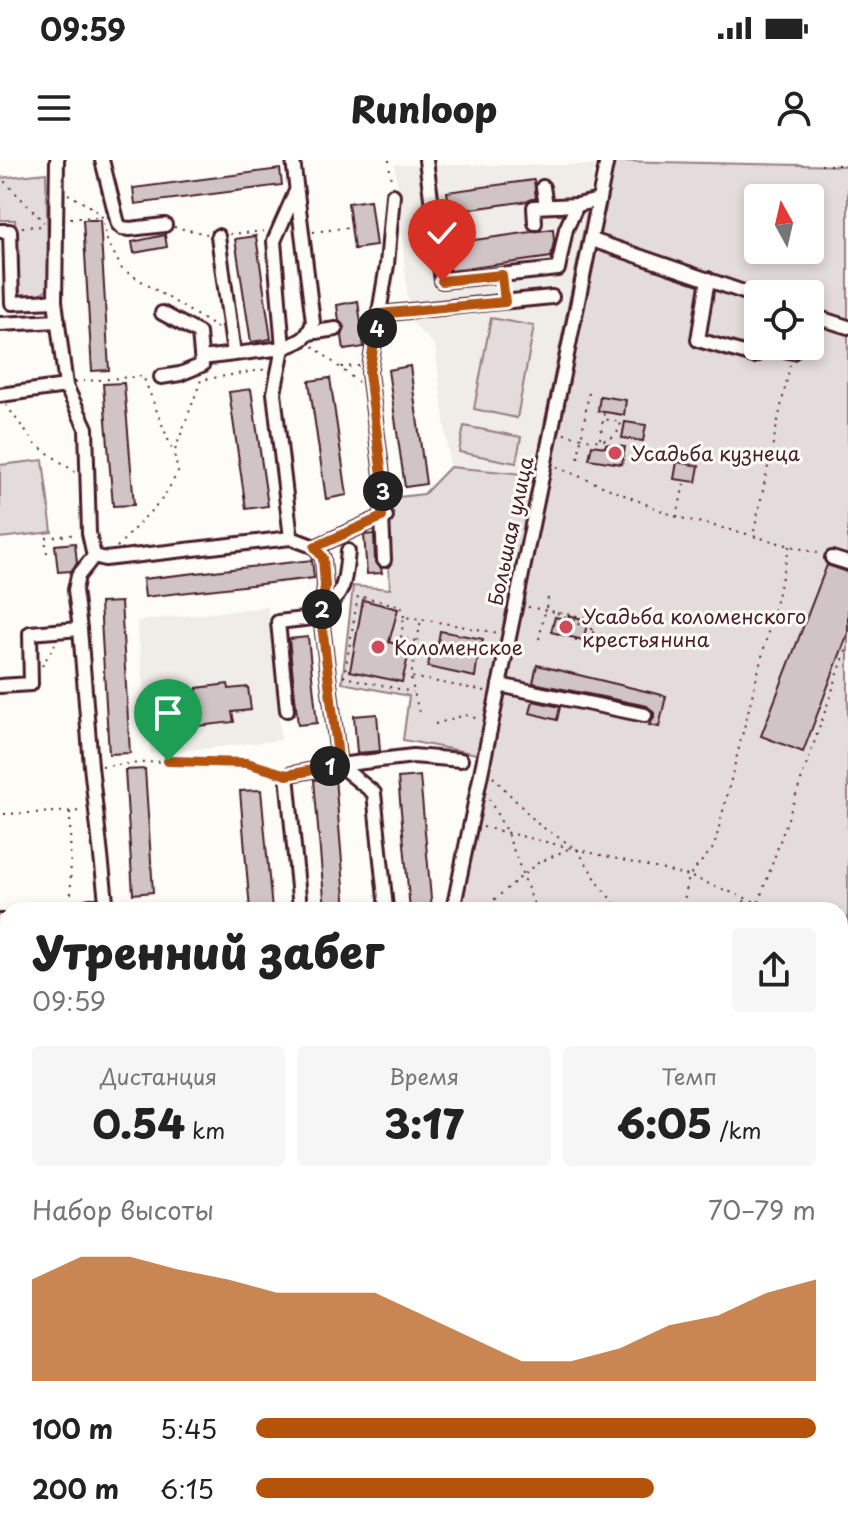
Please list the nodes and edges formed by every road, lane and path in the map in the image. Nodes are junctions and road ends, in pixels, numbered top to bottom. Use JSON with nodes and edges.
{"nodes":[{"id":1,"x":57,"y":160,"type":"edge"},
{"id":2,"x":102,"y":160,"type":"edge"},
{"id":3,"x":293,"y":160,"type":"edge"},
{"id":4,"x":389,"y":160,"type":"edge"},
{"id":5,"x":426,"y":160,"type":"edge"},
{"id":6,"x":607,"y":160,"type":"edge"},
{"id":7,"x":821,"y":165,"type":"dead end"},
{"id":8,"x":848,"y":165,"type":"edge"},
{"id":9,"x":0,"y":175,"type":"edge"},
{"id":10,"x":56,"y":187,"type":"junction"},
{"id":11,"x":543,"y":187,"type":"dead end"},
{"id":12,"x":296,"y":191,"type":"junction"},
{"id":13,"x":393,"y":195,"type":"joint"},
{"id":14,"x":599,"y":200,"type":"junction"},
{"id":15,"x":546,"y":205,"type":"junction"},
{"id":16,"x":577,"y":205,"type":"junction"},
{"id":17,"x":102,"y":217,"type":"junction"},
{"id":18,"x":57,"y":219,"type":"junction"},
{"id":19,"x":535,"y":223,"type":"dead end"},
{"id":20,"x":165,"y":225,"type":"joint"},
{"id":21,"x":351,"y":227,"type":"dead end"},
{"id":22,"x":278,"y":230,"type":"junction"},
{"id":23,"x":5,"y":231,"type":"edge"},
{"id":24,"x":302,"y":234,"type":"junction"},
{"id":25,"x":221,"y":235,"type":"junction"},
{"id":26,"x":592,"y":240,"type":"junction"},
{"id":27,"x":708,"y":279,"type":"junction"},
{"id":28,"x":744,"y":292,"type":"edge"},
{"id":29,"x":552,"y":297,"type":"dead end"},
{"id":30,"x":55,"y":301,"type":"junction"},
{"id":31,"x":162,"y":313,"type":"dead end"},
{"id":32,"x":379,"y":314,"type":"junction"},
{"id":33,"x":824,"y":319,"type":"edge"},
{"id":34,"x":58,"y":321,"type":"junction"},
{"id":35,"x":0,"y":324,"type":"edge"},
{"id":36,"x":848,"y":327,"type":"edge"},
{"id":37,"x":336,"y":329,"type":"dead end"},
{"id":38,"x":232,"y":334,"type":"junction"},
{"id":39,"x":307,"y":336,"type":"junction"},
{"id":40,"x":283,"y":348,"type":"junction"},
{"id":41,"x":744,"y":353,"type":"edge"},
{"id":42,"x":234,"y":354,"type":"junction"},
{"id":43,"x":202,"y":358,"type":"junction"},
{"id":44,"x":792,"y":360,"type":"edge"},
{"id":45,"x":371,"y":365,"type":"junction"},
{"id":46,"x":279,"y":367,"type":"junction"},
{"id":47,"x":340,"y":367,"type":"junction"},
{"id":48,"x":161,"y":377,"type":"dead end"},
{"id":49,"x":66,"y":384,"type":"junction"},
{"id":50,"x":372,"y":392,"type":"junction"},
{"id":51,"x":589,"y":392,"type":"dead end"},
{"id":52,"x":0,"y":396,"type":"edge"},
{"id":53,"x":604,"y":413,"type":"dead end"},
{"id":54,"x":603,"y":419,"type":"junction"},
{"id":55,"x":551,"y":431,"type":"junction"},
{"id":56,"x":582,"y":437,"type":"junction"},
{"id":57,"x":600,"y":440,"type":"junction"},
{"id":58,"x":174,"y":453,"type":"junction"},
{"id":59,"x":578,"y":458,"type":"dead end"},
{"id":60,"x":545,"y":462,"type":"junction"},
{"id":61,"x":88,"y":481,"type":"junction"},
{"id":62,"x":684,"y":483,"type":"dead end"},
{"id":63,"x":384,"y":517,"type":"junction"},
{"id":64,"x":677,"y":517,"type":"junction"},
{"id":65,"x":89,"y":533,"type":"junction"},
{"id":66,"x":753,"y":536,"type":"junction"},
{"id":67,"x":291,"y":538,"type":"junction"},
{"id":68,"x":790,"y":545,"type":"junction"},
{"id":69,"x":315,"y":547,"type":"junction"},
{"id":70,"x":348,"y":551,"type":"dead end"},
{"id":71,"x":47,"y":553,"type":"dead end"},
{"id":72,"x":99,"y":558,"type":"junction"},
{"id":73,"x":832,"y":558,"type":"joint"},
{"id":74,"x":384,"y":560,"type":"dead end"},
{"id":75,"x":848,"y":563,"type":"edge"},
{"id":76,"x":548,"y":598,"type":"dead end"},
{"id":77,"x":515,"y":604,"type":"junction"},
{"id":78,"x":545,"y":611,"type":"junction"},
{"id":79,"x":556,"y":613,"type":"junction"},
{"id":80,"x":322,"y":614,"type":"junction"},
{"id":81,"x":613,"y":614,"type":"dead end"},
{"id":82,"x":404,"y":617,"type":"junction"},
{"id":83,"x":568,"y":618,"type":"dead end"},
{"id":84,"x":421,"y":619,"type":"junction"},
{"id":85,"x":574,"y":619,"type":"dead end"},
{"id":86,"x":594,"y":619,"type":"junction"},
{"id":87,"x":578,"y":625,"type":"dead end"},
{"id":88,"x":80,"y":629,"type":"junction"},
{"id":89,"x":63,"y":630,"type":"junction"},
{"id":90,"x":591,"y":632,"type":"junction"},
{"id":91,"x":509,"y":636,"type":"junction"},
{"id":92,"x":570,"y":636,"type":"dead end"},
{"id":93,"x":607,"y":636,"type":"dead end"},
{"id":94,"x":539,"y":639,"type":"dead end"},
{"id":95,"x":417,"y":642,"type":"junction"},
{"id":96,"x":848,"y":645,"type":"edge"},
{"id":97,"x":444,"y":653,"type":"dead end"},
{"id":98,"x":414,"y":659,"type":"junction"},
{"id":99,"x":411,"y":677,"type":"junction"},
{"id":100,"x":31,"y":684,"type":"junction"},
{"id":101,"x":0,"y":686,"type":"edge"},
{"id":102,"x":498,"y":689,"type":"junction"},
{"id":103,"x":413,"y":692,"type":"junction"},
{"id":104,"x":287,"y":710,"type":"dead end"},
{"id":105,"x":419,"y":713,"type":"dead end"},
{"id":106,"x":645,"y":715,"type":"dead end"},
{"id":107,"x":492,"y":722,"type":"junction"},
{"id":108,"x":435,"y":724,"type":"dead end"},
{"id":109,"x":461,"y":760,"type":"dead end"},
{"id":110,"x":339,"y":765,"type":"junction"},
{"id":111,"x":91,"y":766,"type":"junction"},
{"id":112,"x":482,"y":766,"type":"junction"},
{"id":113,"x":287,"y":775,"type":"junction"},
{"id":114,"x":479,"y":780,"type":"junction"},
{"id":115,"x":96,"y":811,"type":"junction"},
{"id":116,"x":70,"y":812,"type":"junction"},
{"id":117,"x":4,"y":814,"type":"dead end"},
{"id":118,"x":470,"y":824,"type":"junction"},
{"id":119,"x":507,"y":833,"type":"junction"},
{"id":120,"x":571,"y":848,"type":"junction"},
{"id":121,"x":577,"y":849,"type":"junction"},
{"id":122,"x":522,"y":875,"type":"junction"},
{"id":123,"x":689,"y":876,"type":"junction"},
{"id":124,"x":745,"y":898,"type":"junction"},
{"id":125,"x":73,"y":902,"type":"edge"},
{"id":126,"x":106,"y":902,"type":"edge"},
{"id":127,"x":299,"y":902,"type":"edge"},
{"id":128,"x":385,"y":902,"type":"edge"},
{"id":129,"x":455,"y":902,"type":"edge"},
{"id":130,"x":491,"y":902,"type":"edge"},
{"id":131,"x":533,"y":902,"type":"edge"},
{"id":132,"x":613,"y":902,"type":"edge"},
{"id":133,"x":684,"y":902,"type":"edge"},
{"id":134,"x":744,"y":902,"type":"edge"},
{"id":135,"x":756,"y":902,"type":"edge"},
{"id":136,"x":759,"y":902,"type":"edge"}],
"edges":[{"from":1,"to":10,"type":"street"},
{"from":2,"to":20,"type":"street"},
{"from":3,"to":12,"type":"street"},
{"from":4,"to":13,"type":"path"},
{"from":5,"to":16,"type":"street"},
{"from":6,"to":14,"type":"street","name":"Большая улица"},
{"from":7,"to":8,"type":"path"},
{"from":9,"to":23,"type":"path"},
{"from":10,"to":17,"type":"path"},
{"from":10,"to":18,"type":"street"},
{"from":11,"to":15,"type":"street"},
{"from":12,"to":22,"type":"street"},
{"from":12,"to":24,"type":"street"},
{"from":13,"to":32,"type":"street"},
{"from":14,"to":16,"type":"street"},
{"from":14,"to":26,"type":"street","name":"Большая улица"},
{"from":15,"to":16,"type":"street"},
{"from":15,"to":19,"type":"street"},
{"from":17,"to":18,"type":"path"},
{"from":17,"to":38,"type":"path"},
{"from":18,"to":30,"type":"street"},
{"from":20,"to":25,"type":"path"},
{"from":21,"to":24,"type":"path"},
{"from":22,"to":25,"type":"path"},
{"from":22,"to":40,"type":"street"},
{"from":23,"to":30,"type":"street"},
{"from":24,"to":39,"type":"street"},
{"from":25,"to":38,"type":"street"},
{"from":26,"to":27,"type":"street"},
{"from":26,"to":55,"type":"street","name":"Большая улица"},
{"from":27,"to":28,"type":"street"},
{"from":27,"to":41,"type":"street"},
{"from":29,"to":32,"type":"street"},
{"from":30,"to":34,"type":"street"},
{"from":31,"to":43,"type":"street"},
{"from":32,"to":45,"type":"street"},
{"from":33,"to":36,"type":"street"},
{"from":34,"to":35,"type":"street"},
{"from":34,"to":49,"type":"street"},
{"from":37,"to":39,"type":"street"},
{"from":38,"to":42,"type":"street"},
{"from":39,"to":40,"type":"street"},
{"from":39,"to":47,"type":"path"},
{"from":40,"to":42,"type":"street"},
{"from":40,"to":46,"type":"street"},
{"from":42,"to":43,"type":"street"},
{"from":43,"to":48,"type":"street"},
{"from":44,"to":66,"type":"path"},
{"from":45,"to":47,"type":"path"},
{"from":45,"to":50,"type":"street"},
{"from":46,"to":58,"type":"path"},
{"from":46,"to":67,"type":"street"},
{"from":47,"to":50,"type":"path"},
{"from":49,"to":52,"type":"street"},
{"from":49,"to":58,"type":"path"},
{"from":49,"to":61,"type":"street"},
{"from":50,"to":63,"type":"street"},
{"from":51,"to":56,"type":"path"},
{"from":52,"to":61,"type":"path"},
{"from":53,"to":54,"type":"path"},
{"from":54,"to":57,"type":"path"},
{"from":54,"to":57,"type":"path"},
{"from":55,"to":56,"type":"path"},
{"from":55,"to":60,"type":"street","name":"Большая улица"},
{"from":56,"to":57,"type":"path"},
{"from":56,"to":59,"type":"path"},
{"from":58,"to":72,"type":"path"},
{"from":60,"to":64,"type":"path"},
{"from":60,"to":77,"type":"street","name":"Большая улица"},
{"from":61,"to":65,"type":"street"},
{"from":62,"to":64,"type":"path"},
{"from":63,"to":69,"type":"street"},
{"from":63,"to":74,"type":"street"},
{"from":64,"to":66,"type":"path"},
{"from":65,"to":71,"type":"path"},
{"from":65,"to":72,"type":"street"},
{"from":66,"to":68,"type":"path"},
{"from":67,"to":69,"type":"street"},
{"from":67,"to":72,"type":"street"},
{"from":68,"to":73,"type":"path"},
{"from":68,"to":123,"type":"path"},
{"from":69,"to":80,"type":"street"},
{"from":70,"to":80,"type":"street"},
{"from":72,"to":88,"type":"street"},
{"from":73,"to":75,"type":"street"},
{"from":76,"to":78,"type":"path"},
{"from":77,"to":78,"type":"path"},
{"from":77,"to":91,"type":"street","name":"Большая улица"},
{"from":78,"to":79,"type":"path"},
{"from":78,"to":94,"type":"path"},
{"from":79,"to":83,"type":"path"},
{"from":79,"to":86,"type":"path"},
{"from":80,"to":104,"type":"street"},
{"from":80,"to":110,"type":"street"},
{"from":81,"to":86,"type":"path"},
{"from":82,"to":84,"type":"path"},
{"from":82,"to":95,"type":"path"},
{"from":82,"to":103,"type":"path"},
{"from":84,"to":91,"type":"path"},
{"from":84,"to":95,"type":"path"},
{"from":85,"to":87,"type":"path"},
{"from":86,"to":90,"type":"path"},
{"from":88,"to":89,"type":"street"},
{"from":88,"to":111,"type":"street"},
{"from":89,"to":100,"type":"path"},
{"from":89,"to":100,"type":"street"},
{"from":90,"to":92,"type":"path"},
{"from":90,"to":93,"type":"path"},
{"from":91,"to":102,"type":"street","name":"Большая улица"},
{"from":95,"to":98,"type":"path"},
{"from":96,"to":136,"type":"path"},
{"from":97,"to":98,"type":"path"},
{"from":98,"to":99,"type":"path"},
{"from":99,"to":102,"type":"path"},
{"from":99,"to":103,"type":"path"},
{"from":100,"to":101,"type":"street"},
{"from":102,"to":106,"type":"street"},
{"from":102,"to":107,"type":"street","name":"Большая улица"},
{"from":103,"to":105,"type":"path"},
{"from":107,"to":108,"type":"path"},
{"from":107,"to":112,"type":"street","name":"Большая улица"},
{"from":109,"to":110,"type":"street"},
{"from":110,"to":113,"type":"street"},
{"from":110,"to":128,"type":"street"},
{"from":111,"to":113,"type":"path"},
{"from":111,"to":115,"type":"street"},
{"from":112,"to":114,"type":"street","name":"Большая улица"},
{"from":112,"to":121,"type":"path"},
{"from":113,"to":127,"type":"street"},
{"from":114,"to":118,"type":"street","name":"Большая улица"},
{"from":114,"to":119,"type":"path"},
{"from":115,"to":116,"type":"path"},
{"from":115,"to":126,"type":"street"},
{"from":116,"to":117,"type":"path"},
{"from":116,"to":125,"type":"path"},
{"from":118,"to":119,"type":"path"},
{"from":118,"to":129,"type":"street","name":"Большая улица"},
{"from":119,"to":120,"type":"path"},
{"from":119,"to":122,"type":"path"},
{"from":120,"to":121,"type":"path"},
{"from":120,"to":122,"type":"path"},
{"from":121,"to":123,"type":"path"},
{"from":121,"to":132,"type":"path"},
{"from":122,"to":130,"type":"path"},
{"from":122,"to":131,"type":"path"},
{"from":123,"to":124,"type":"path"},
{"from":123,"to":133,"type":"path"},
{"from":124,"to":134,"type":"path"},
{"from":124,"to":135,"type":"path"}]}
